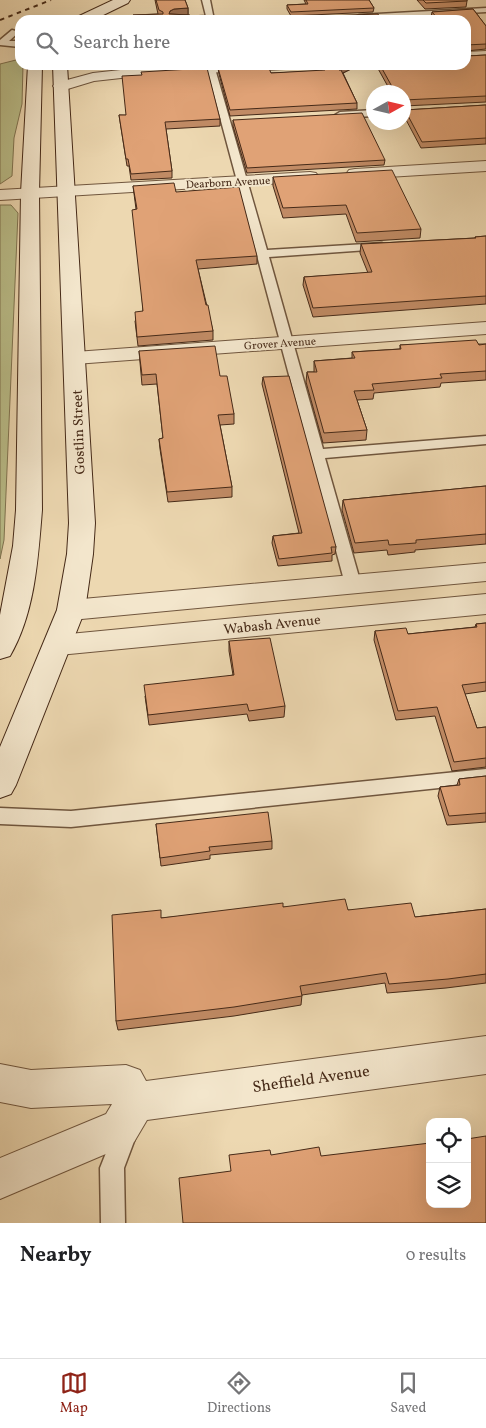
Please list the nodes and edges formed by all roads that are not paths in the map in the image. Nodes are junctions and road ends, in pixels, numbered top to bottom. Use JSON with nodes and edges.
{"nodes":[{"id":1,"x":123,"y":0,"type":"edge"},
{"id":2,"x":206,"y":0,"type":"edge"},
{"id":3,"x":486,"y":10,"type":"edge"},
{"id":4,"x":91,"y":15,"type":"edge"},
{"id":5,"x":210,"y":15,"type":"edge"},
{"id":6,"x":389,"y":15,"type":"edge"},
{"id":7,"x":15,"y":32,"type":"dead end"},
{"id":8,"x":1,"y":44,"type":"edge"},
{"id":9,"x":15,"y":44,"type":"edge"},
{"id":10,"x":486,"y":55,"type":"edge"},
{"id":11,"x":471,"y":56,"type":"edge"},
{"id":12,"x":35,"y":70,"type":"edge"},
{"id":13,"x":167,"y":70,"type":"edge"},
{"id":14,"x":211,"y":70,"type":"edge"},
{"id":15,"x":60,"y":73,"type":"edge"},
{"id":16,"x":366,"y":113,"type":"edge"},
{"id":17,"x":334,"y":115,"type":"edge"},
{"id":18,"x":486,"y":166,"type":"edge"},
{"id":19,"x":242,"y":181,"type":"junction"},
{"id":20,"x":67,"y":191,"type":"junction"},
{"id":21,"x":30,"y":193,"type":"junction"},
{"id":22,"x":0,"y":195,"type":"edge"},
{"id":23,"x":398,"y":245,"type":"edge"},
{"id":24,"x":262,"y":254,"type":"junction"},
{"id":25,"x":486,"y":328,"type":"edge"},
{"id":26,"x":286,"y":343,"type":"junction"},
{"id":27,"x":74,"y":358,"type":"junction"},
{"id":28,"x":486,"y":440,"type":"edge"},
{"id":29,"x":318,"y":454,"type":"junction"},
{"id":30,"x":486,"y":572,"type":"edge"},
{"id":31,"x":353,"y":584,"type":"junction"},
{"id":32,"x":486,"y":604,"type":"edge"},
{"id":33,"x":71,"y":610,"type":"junction"},
{"id":34,"x":59,"y":645,"type":"junction"},
{"id":35,"x":0,"y":649,"type":"edge"},
{"id":36,"x":486,"y":776,"type":"edge"},
{"id":37,"x":0,"y":785,"type":"edge"},
{"id":38,"x":0,"y":816,"type":"edge"},
{"id":39,"x":486,"y":1055,"type":"edge"},
{"id":40,"x":0,"y":1083,"type":"edge"},
{"id":41,"x":136,"y":1102,"type":"junction"},
{"id":42,"x":0,"y":1179,"type":"edge"},
{"id":43,"x":113,"y":1223,"type":"edge"}],
"edges":[{"from":1,"to":4,"type":"main road"},
{"from":2,"to":5,"type":"lane"},
{"from":3,"to":6,"type":"lane"},
{"from":7,"to":8,"type":"lane"},
{"from":8,"to":9,"type":"lane"},
{"from":10,"to":11,"type":"main road"},
{"from":12,"to":21,"type":"main road"},
{"from":13,"to":15,"type":"main road"},
{"from":14,"to":19,"type":"lane"},
{"from":15,"to":20,"type":"main road","name":"Gostlin Street"},
{"from":16,"to":17,"type":"lane"},
{"from":18,"to":19,"type":"main road","name":"Dearborn Avenue"},
{"from":19,"to":20,"type":"main road","name":"Dearborn Avenue"},
{"from":19,"to":24,"type":"lane"},
{"from":20,"to":21,"type":"main road","name":"Dearborn Avenue"},
{"from":20,"to":27,"type":"main road","name":"Gostlin Street"},
{"from":21,"to":22,"type":"main road","name":"Dearborn Avenue"},
{"from":21,"to":35,"type":"main road"},
{"from":23,"to":24,"type":"lane"},
{"from":24,"to":26,"type":"lane"},
{"from":25,"to":26,"type":"main road","name":"Grover Avenue"},
{"from":26,"to":27,"type":"main road","name":"Grover Avenue"},
{"from":26,"to":29,"type":"lane"},
{"from":27,"to":33,"type":"main road","name":"Gostlin Street"},
{"from":28,"to":29,"type":"lane"},
{"from":29,"to":31,"type":"lane"},
{"from":30,"to":31,"type":"main road"},
{"from":31,"to":33,"type":"main road"},
{"from":32,"to":34,"type":"main road","name":"Wabash Avenue"},
{"from":33,"to":34,"type":"main road","name":"Gostlin Street"},
{"from":34,"to":37,"type":"main road","name":"Gostlin Street"},
{"from":36,"to":38,"type":"lane"},
{"from":39,"to":41,"type":"main road","name":"Sheffield Avenue"},
{"from":40,"to":41,"type":"main road"},
{"from":41,"to":42,"type":"main road"},
{"from":41,"to":43,"type":"lane"}]}
